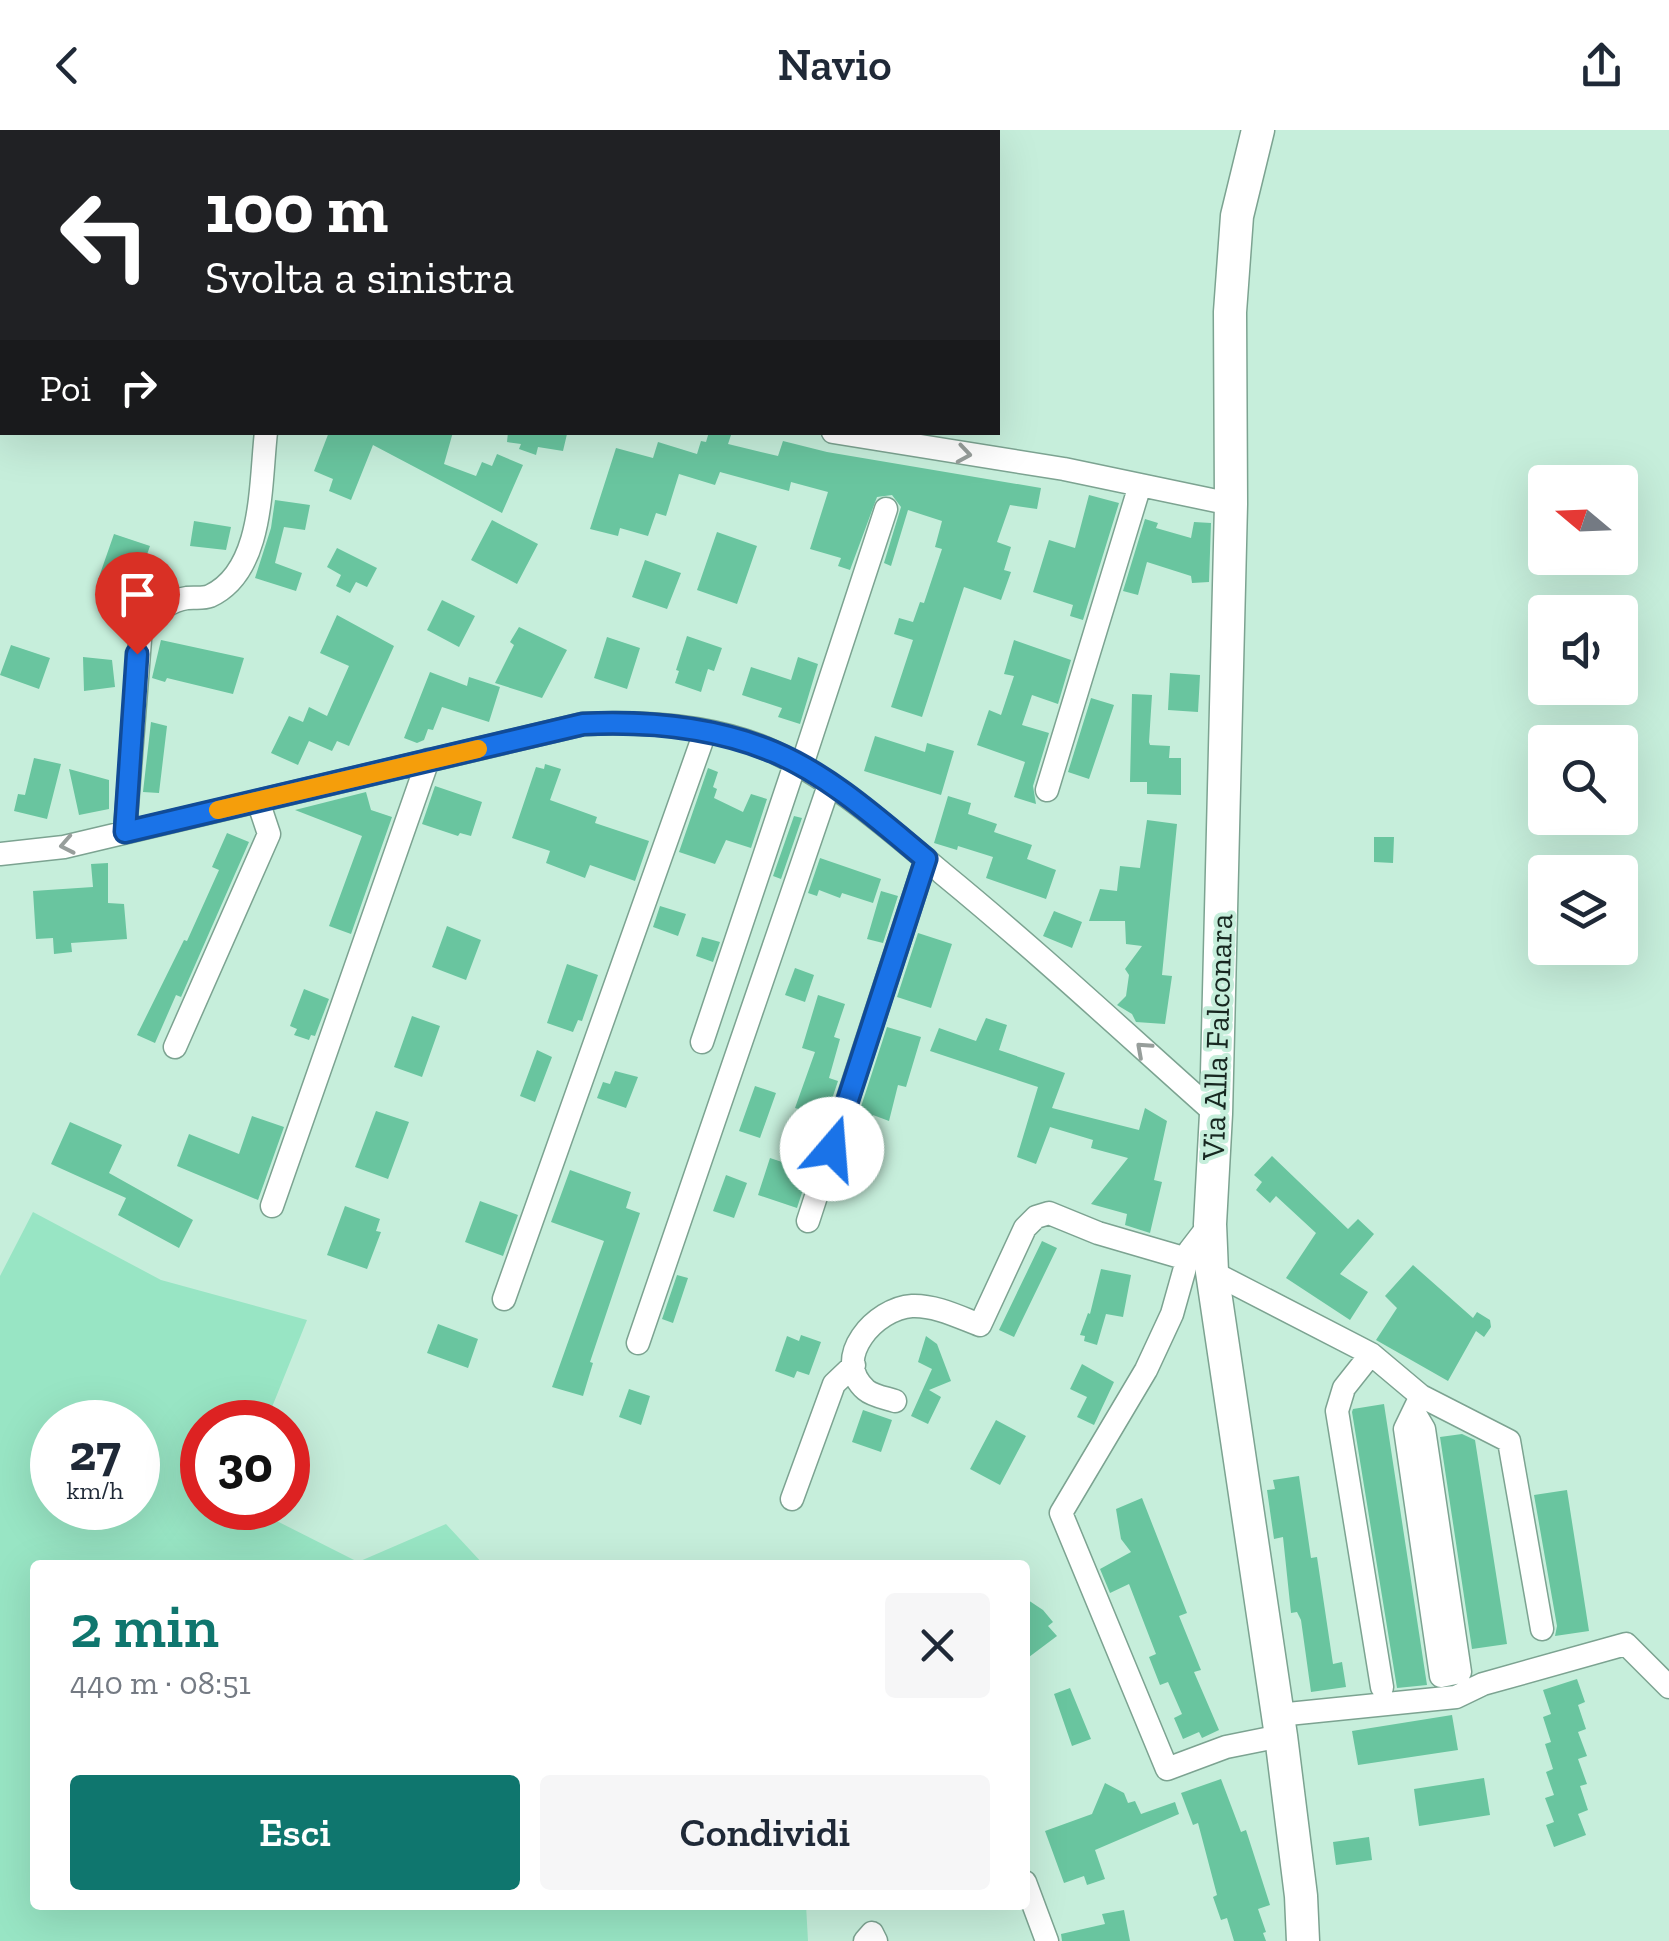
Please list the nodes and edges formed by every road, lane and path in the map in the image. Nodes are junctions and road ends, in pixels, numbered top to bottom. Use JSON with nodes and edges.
{"nodes":[{"id":1,"x":1258,"y":130,"type":"edge"},
{"id":2,"x":266,"y":435,"type":"edge"},
{"id":3,"x":852,"y":435,"type":"edge"},
{"id":4,"x":1140,"y":485,"type":"junction"},
{"id":5,"x":1230,"y":504,"type":"junction"},
{"id":6,"x":886,"y":509,"type":"dead end"},
{"id":7,"x":705,"y":732,"type":"junction"},
{"id":8,"x":428,"y":760,"type":"junction"},
{"id":9,"x":798,"y":766,"type":"junction"},
{"id":10,"x":830,"y":785,"type":"junction"},
{"id":11,"x":1047,"y":790,"type":"dead end"},
{"id":12,"x":258,"y":801,"type":"junction"},
{"id":13,"x":125,"y":832,"type":"junction"},
{"id":14,"x":0,"y":854,"type":"edge"},
{"id":15,"x":926,"y":859,"type":"junction"},
{"id":16,"x":702,"y":1042,"type":"dead end"},
{"id":17,"x":174,"y":1047,"type":"dead end"},
{"id":18,"x":1216,"y":1114,"type":"junction"},
{"id":19,"x":272,"y":1206,"type":"dead end"},
{"id":20,"x":808,"y":1221,"type":"dead end"},
{"id":21,"x":1200,"y":1266,"type":"junction"},
{"id":22,"x":504,"y":1299,"type":"dead end"},
{"id":23,"x":638,"y":1342,"type":"dead end"},
{"id":24,"x":1371,"y":1354,"type":"junction"},
{"id":25,"x":854,"y":1365,"type":"junction"},
{"id":26,"x":895,"y":1401,"type":"dead end"},
{"id":27,"x":1418,"y":1404,"type":"junction"},
{"id":28,"x":792,"y":1499,"type":"dead end"},
{"id":29,"x":1542,"y":1628,"type":"dead end"},
{"id":30,"x":1382,"y":1687,"type":"dead end"},
{"id":31,"x":1669,"y":1687,"type":"edge"},
{"id":32,"x":1280,"y":1725,"type":"junction"},
{"id":33,"x":1030,"y":1895,"type":"edge"},
{"id":34,"x":865,"y":1941,"type":"edge"},
{"id":35,"x":876,"y":1941,"type":"edge"},
{"id":36,"x":1047,"y":1941,"type":"edge"},
{"id":37,"x":1303,"y":1941,"type":"edge"}],
"edges":[{"from":1,"to":5,"type":"street","name":"Via Alla Falconara"},
{"from":2,"to":13,"type":"street"},
{"from":3,"to":4,"type":"street","one_way":true},
{"from":4,"to":5,"type":"street"},
{"from":4,"to":11,"type":"street"},
{"from":5,"to":18,"type":"street","name":"Via Alla Falconara"},
{"from":6,"to":9,"type":"street"},
{"from":7,"to":8,"type":"street"},
{"from":7,"to":9,"type":"street"},
{"from":7,"to":22,"type":"street"},
{"from":8,"to":12,"type":"street"},
{"from":8,"to":19,"type":"street"},
{"from":9,"to":10,"type":"street"},
{"from":9,"to":16,"type":"street"},
{"from":10,"to":15,"type":"street"},
{"from":10,"to":23,"type":"street"},
{"from":12,"to":13,"type":"street"},
{"from":12,"to":17,"type":"street"},
{"from":13,"to":14,"type":"street","one_way":true},
{"from":18,"to":15,"type":"street","one_way":true},
{"from":15,"to":20,"type":"street"},
{"from":18,"to":21,"type":"street","name":"Via Alla Falconara"},
{"from":21,"to":24,"type":"street"},
{"from":21,"to":25,"type":"street"},
{"from":21,"to":32,"type":"street","name":"Via Alla Falconara"},
{"from":21,"to":32,"type":"street"},
{"from":24,"to":27,"type":"street"},
{"from":24,"to":30,"type":"street"},
{"from":25,"to":26,"type":"street"},
{"from":25,"to":28,"type":"street"},
{"from":27,"to":27,"type":"street"},
{"from":27,"to":29,"type":"street"},
{"from":31,"to":32,"type":"street"},
{"from":32,"to":37,"type":"street","name":"Via Alla Falconara"},
{"from":33,"to":36,"type":"street"},
{"from":34,"to":35,"type":"street"}]}
